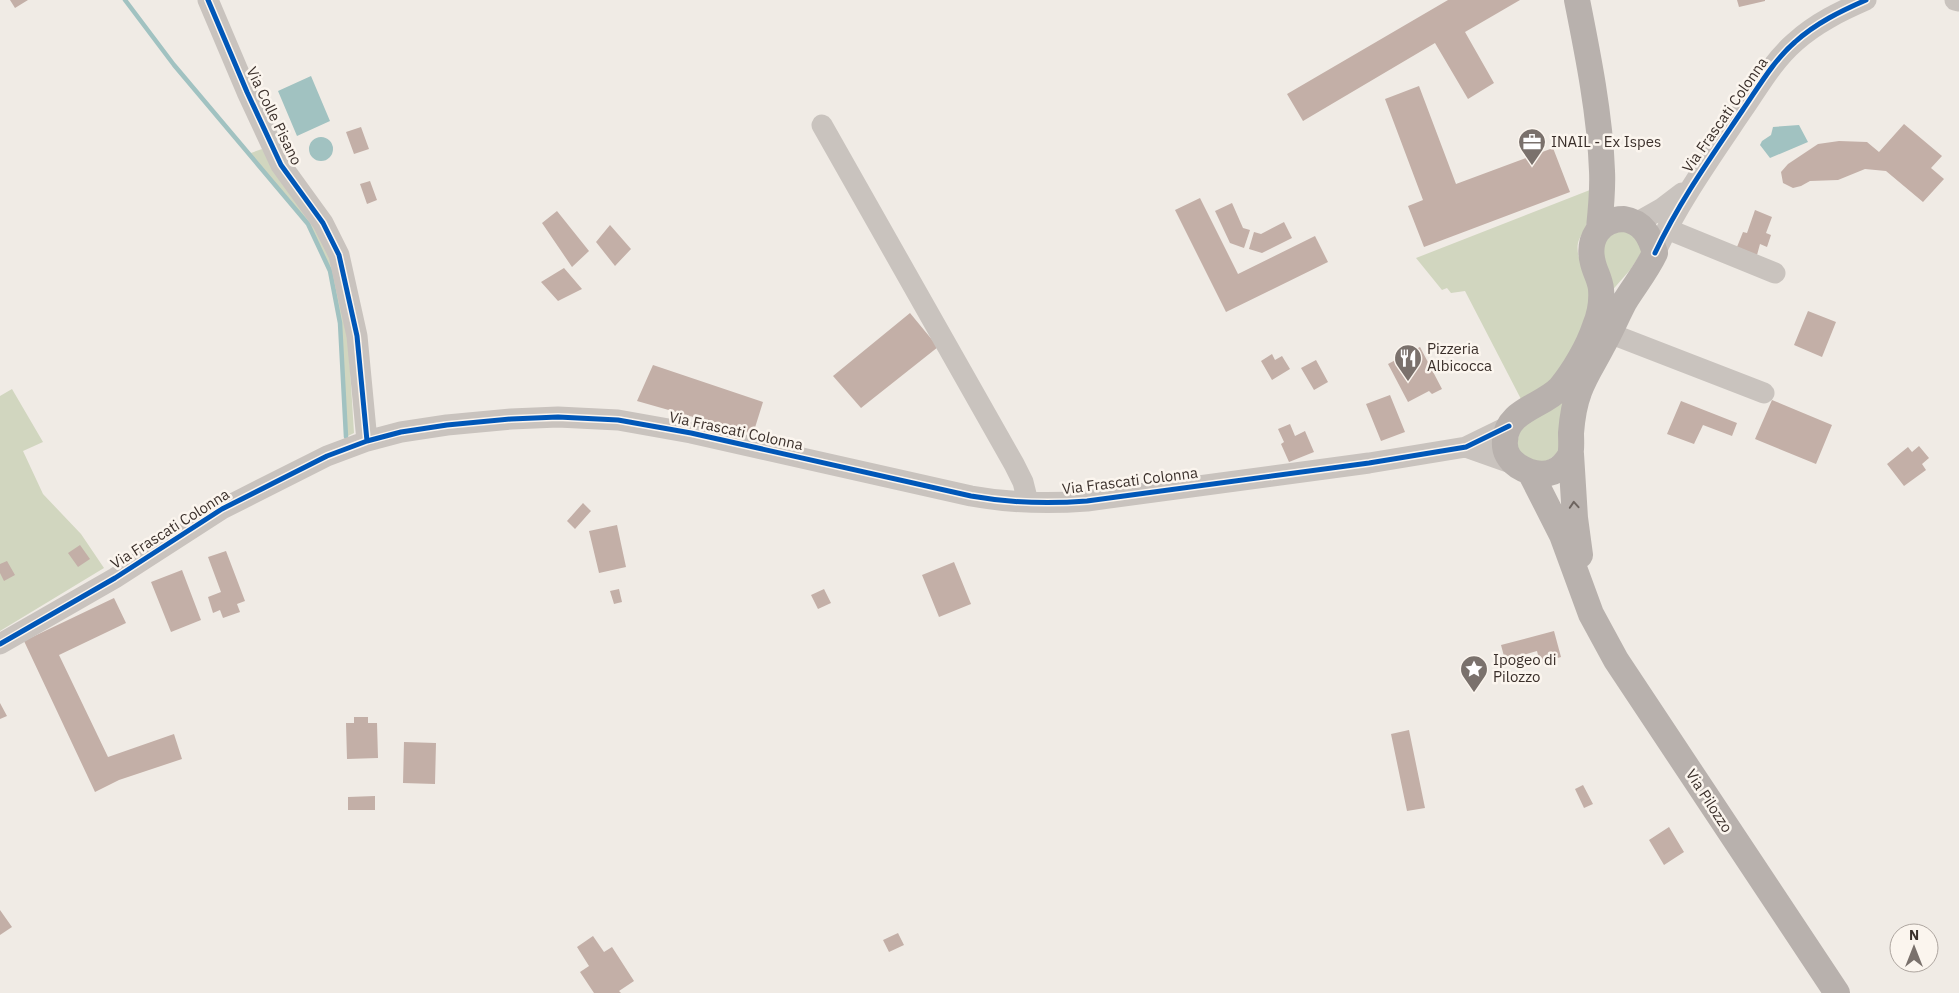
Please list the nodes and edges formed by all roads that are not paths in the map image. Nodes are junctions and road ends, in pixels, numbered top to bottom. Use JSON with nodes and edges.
{"nodes":[{"id":1,"x":208,"y":0,"type":"edge"},
{"id":2,"x":1578,"y":0,"type":"edge"},
{"id":3,"x":1866,"y":0,"type":"edge"},
{"id":4,"x":1955,"y":0,"type":"edge"},
{"id":5,"x":1959,"y":1,"type":"edge"},
{"id":6,"x":822,"y":124,"type":"dead end"},
{"id":7,"x":1602,"y":160,"type":"junction"},
{"id":8,"x":1691,"y":187,"type":"junction"},
{"id":9,"x":1634,"y":221,"type":"junction"},
{"id":10,"x":1599,"y":228,"type":"junction"},
{"id":11,"x":1667,"y":229,"type":"junction"},
{"id":12,"x":1655,"y":253,"type":"junction"},
{"id":13,"x":1775,"y":273,"type":"dead end"},
{"id":14,"x":1609,"y":332,"type":"junction"},
{"id":15,"x":1764,"y":393,"type":"dead end"},
{"id":16,"x":1509,"y":426,"type":"junction"},
{"id":17,"x":367,"y":441,"type":"junction"},
{"id":18,"x":1466,"y":447,"type":"junction"},
{"id":19,"x":1571,"y":454,"type":"junction"},
{"id":20,"x":1522,"y":468,"type":"junction"},
{"id":21,"x":1028,"y":502,"type":"junction"},
{"id":22,"x":1587,"y":605,"type":"junction"},
{"id":23,"x":0,"y":644,"type":"edge"},
{"id":24,"x":1837,"y":993,"type":"edge"}],
"edges":[{"from":1,"to":17,"type":"street","name":"Via Colle Pisano"},
{"from":2,"to":7,"type":"main road"},
{"from":3,"to":8,"type":"street","name":"Via Frascati Colonna"},
{"from":4,"to":5,"type":"street"},
{"from":6,"to":21,"type":"street"},
{"from":7,"to":9,"type":"main road"},
{"from":7,"to":10,"type":"main road"},
{"from":8,"to":9,"type":"street","name":"Via Frascati Colonna"},
{"from":8,"to":11,"type":"street","name":"Via Frascati Colonna"},
{"from":9,"to":10,"type":"main road","name":"Via Frascati Colonna"},
{"from":9,"to":12,"type":"main road"},
{"from":10,"to":16,"type":"main road","name":"Via Frascati Colonna"},
{"from":11,"to":12,"type":"street","name":"Via Frascati Colonna"},
{"from":11,"to":13,"type":"street"},
{"from":12,"to":14,"type":"main road","name":"Via Frascati Colonna"},
{"from":14,"to":15,"type":"street"},
{"from":14,"to":19,"type":"main road","name":"Via Frascati Colonna"},
{"from":16,"to":18,"type":"street","name":"Via Frascati Colonna"},
{"from":16,"to":20,"type":"main road"},
{"from":17,"to":21,"type":"street","name":"Via Frascati Colonna"},
{"from":17,"to":23,"type":"street","name":"Via Frascati Colonna"},
{"from":18,"to":20,"type":"street","name":"Via Frascati Colonna"},
{"from":18,"to":21,"type":"street","name":"Via Frascati Colonna"},
{"from":19,"to":20,"type":"main road","name":"Via Frascati Colonna"},
{"from":22,"to":19,"type":"main road","name":"Via Pilozzo","one_way":true},
{"from":20,"to":22,"type":"main road","name":"Via Pilozzo"},
{"from":22,"to":24,"type":"main road","name":"Via Pilozzo"}]}
